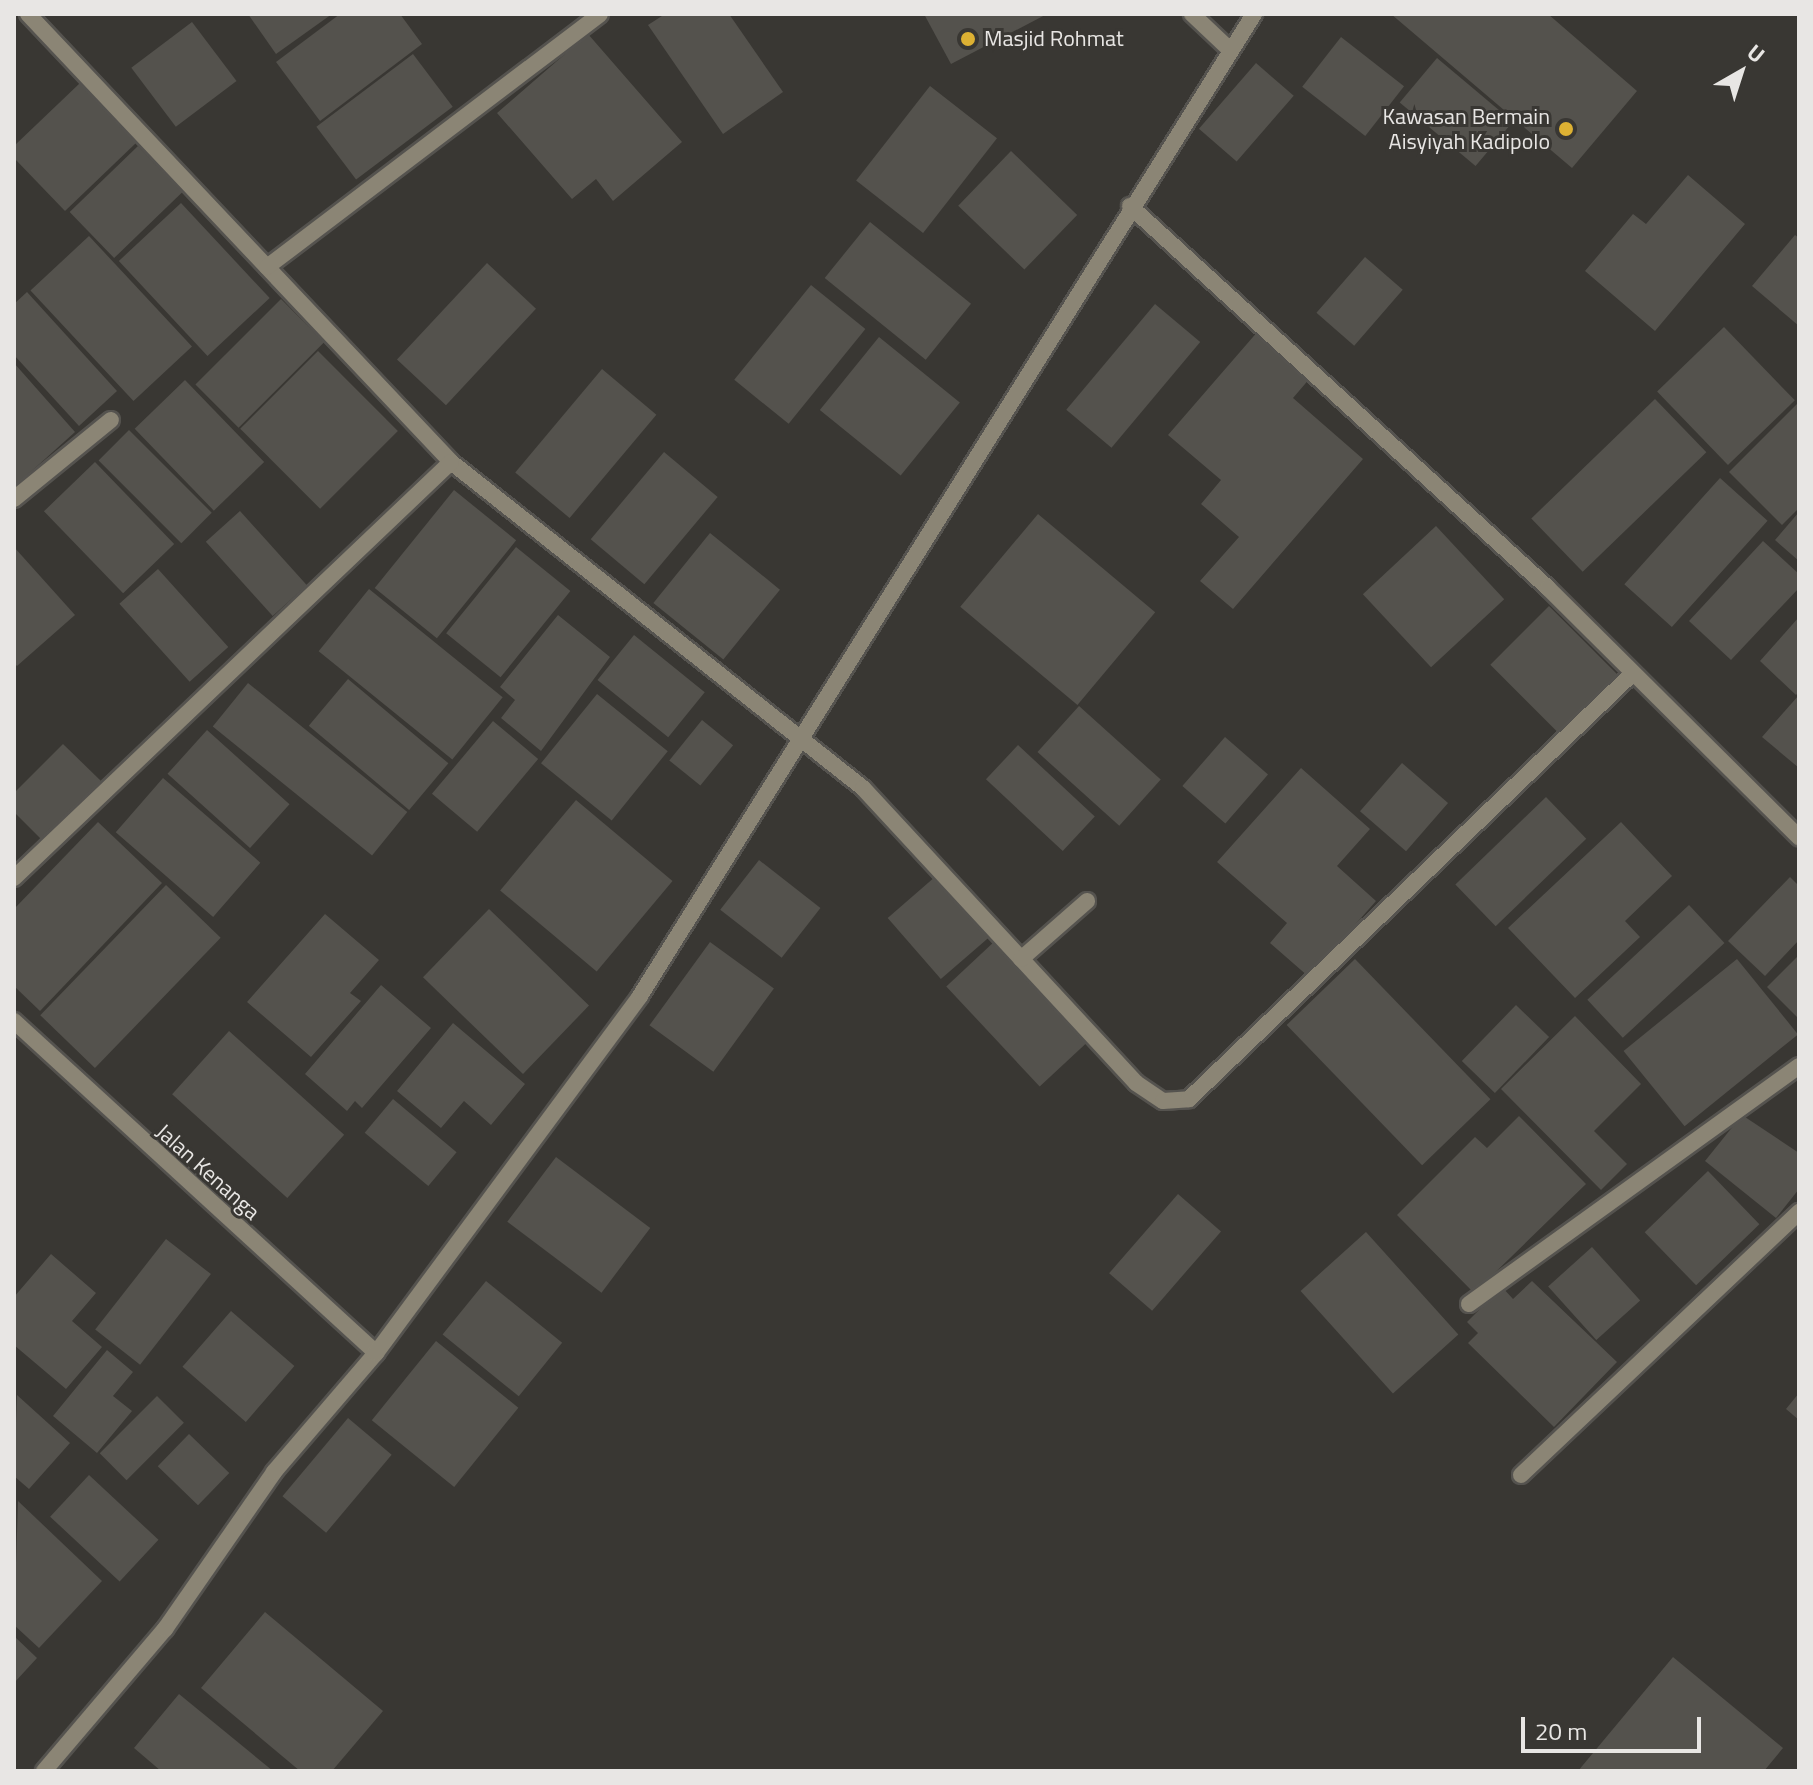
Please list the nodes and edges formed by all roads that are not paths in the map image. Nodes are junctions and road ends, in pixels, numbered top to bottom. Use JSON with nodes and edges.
{"nodes":[{"id":1,"x":28,"y":14,"type":"edge"},
{"id":2,"x":600,"y":14,"type":"edge"},
{"id":3,"x":1192,"y":14,"type":"edge"},
{"id":4,"x":1254,"y":14,"type":"edge"},
{"id":5,"x":1229,"y":49,"type":"junction"},
{"id":6,"x":1130,"y":206,"type":"junction"},
{"id":7,"x":267,"y":267,"type":"junction"},
{"id":8,"x":111,"y":420,"type":"dead end"},
{"id":9,"x":451,"y":462,"type":"junction"},
{"id":10,"x":14,"y":499,"type":"edge"},
{"id":11,"x":1633,"y":673,"type":"junction"},
{"id":12,"x":804,"y":738,"type":"junction"},
{"id":13,"x":1799,"y":837,"type":"edge"},
{"id":14,"x":14,"y":878,"type":"edge"},
{"id":15,"x":1087,"y":901,"type":"dead end"},
{"id":16,"x":1021,"y":959,"type":"junction"},
{"id":17,"x":14,"y":1021,"type":"edge"},
{"id":18,"x":1799,"y":1066,"type":"edge"},
{"id":19,"x":1799,"y":1212,"type":"edge"},
{"id":20,"x":1469,"y":1304,"type":"dead end"},
{"id":21,"x":376,"y":1353,"type":"junction"},
{"id":22,"x":1521,"y":1475,"type":"dead end"},
{"id":23,"x":44,"y":1771,"type":"edge"}],
"edges":[{"from":1,"to":7,"type":"street"},
{"from":2,"to":7,"type":"street"},
{"from":3,"to":5,"type":"street"},
{"from":4,"to":5,"type":"street"},
{"from":5,"to":6,"type":"street"},
{"from":6,"to":11,"type":"street"},
{"from":6,"to":12,"type":"street"},
{"from":7,"to":9,"type":"street"},
{"from":8,"to":10,"type":"street"},
{"from":9,"to":12,"type":"street"},
{"from":9,"to":14,"type":"street"},
{"from":11,"to":13,"type":"street"},
{"from":11,"to":16,"type":"street"},
{"from":12,"to":16,"type":"street"},
{"from":12,"to":21,"type":"street"},
{"from":15,"to":16,"type":"street"},
{"from":17,"to":21,"type":"street","name":"Jalan Kenanga"},
{"from":18,"to":20,"type":"street"},
{"from":19,"to":22,"type":"street"},
{"from":21,"to":23,"type":"street"}]}
